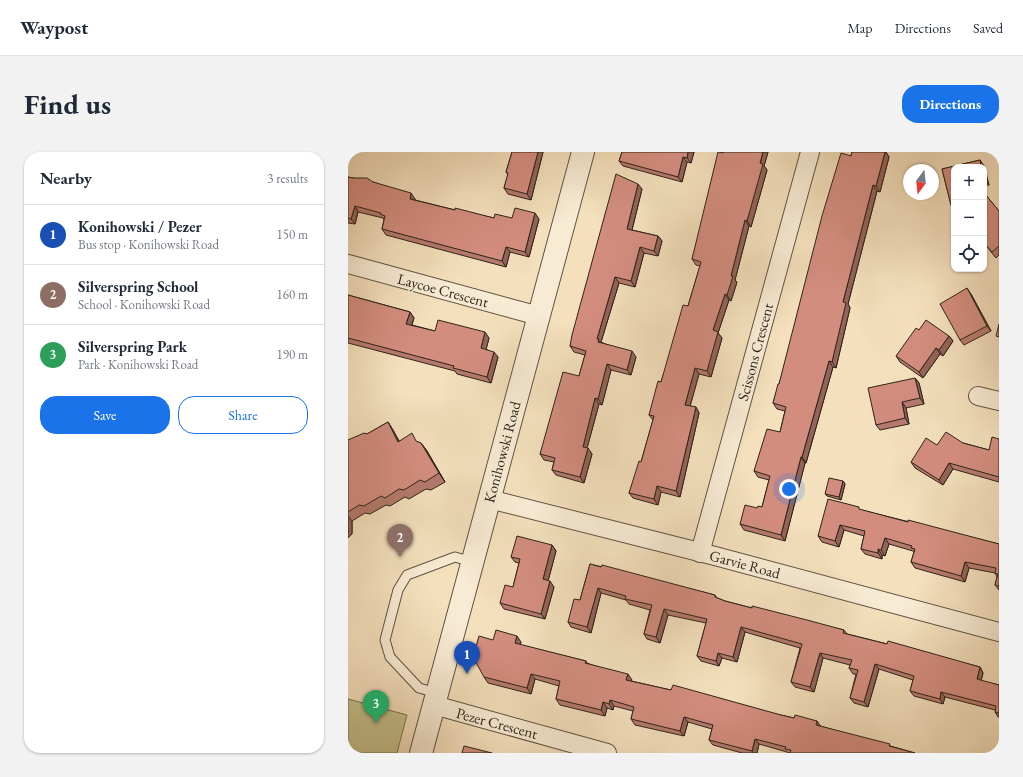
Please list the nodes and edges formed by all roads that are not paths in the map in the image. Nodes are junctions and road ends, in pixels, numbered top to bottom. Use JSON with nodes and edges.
{"nodes":[{"id":1,"x":583,"y":152,"type":"edge"},
{"id":2,"x":810,"y":152,"type":"edge"},
{"id":3,"x":348,"y":264,"type":"edge"},
{"id":4,"x":539,"y":316,"type":"junction"},
{"id":5,"x":978,"y":396,"type":"dead end"},
{"id":6,"x":999,"y":402,"type":"edge"},
{"id":7,"x":489,"y":499,"type":"junction"},
{"id":8,"x":700,"y":553,"type":"junction"},
{"id":9,"x":472,"y":562,"type":"junction"},
{"id":10,"x":999,"y":632,"type":"edge"},
{"id":11,"x":435,"y":699,"type":"junction"},
{"id":12,"x":421,"y":753,"type":"edge"},
{"id":13,"x":607,"y":753,"type":"edge"}],
"edges":[{"from":1,"to":4,"type":"street","name":"Konihowski Road"},
{"from":2,"to":8,"type":"street","name":"Scissons Crescent"},
{"from":3,"to":4,"type":"street","name":"Laycoe Crescent"},
{"from":4,"to":7,"type":"street","name":"Konihowski Road"},
{"from":5,"to":6,"type":"street"},
{"from":7,"to":8,"type":"street","name":"Garvie Road"},
{"from":7,"to":9,"type":"street","name":"Konihowski Road"},
{"from":8,"to":10,"type":"street","name":"Garvie Road"},
{"from":9,"to":11,"type":"street","name":"Konihowski Road"},
{"from":9,"to":11,"type":"lane"},
{"from":11,"to":12,"type":"street","name":"Konihowski Road"},
{"from":11,"to":13,"type":"street","name":"Pezer Crescent"}]}
